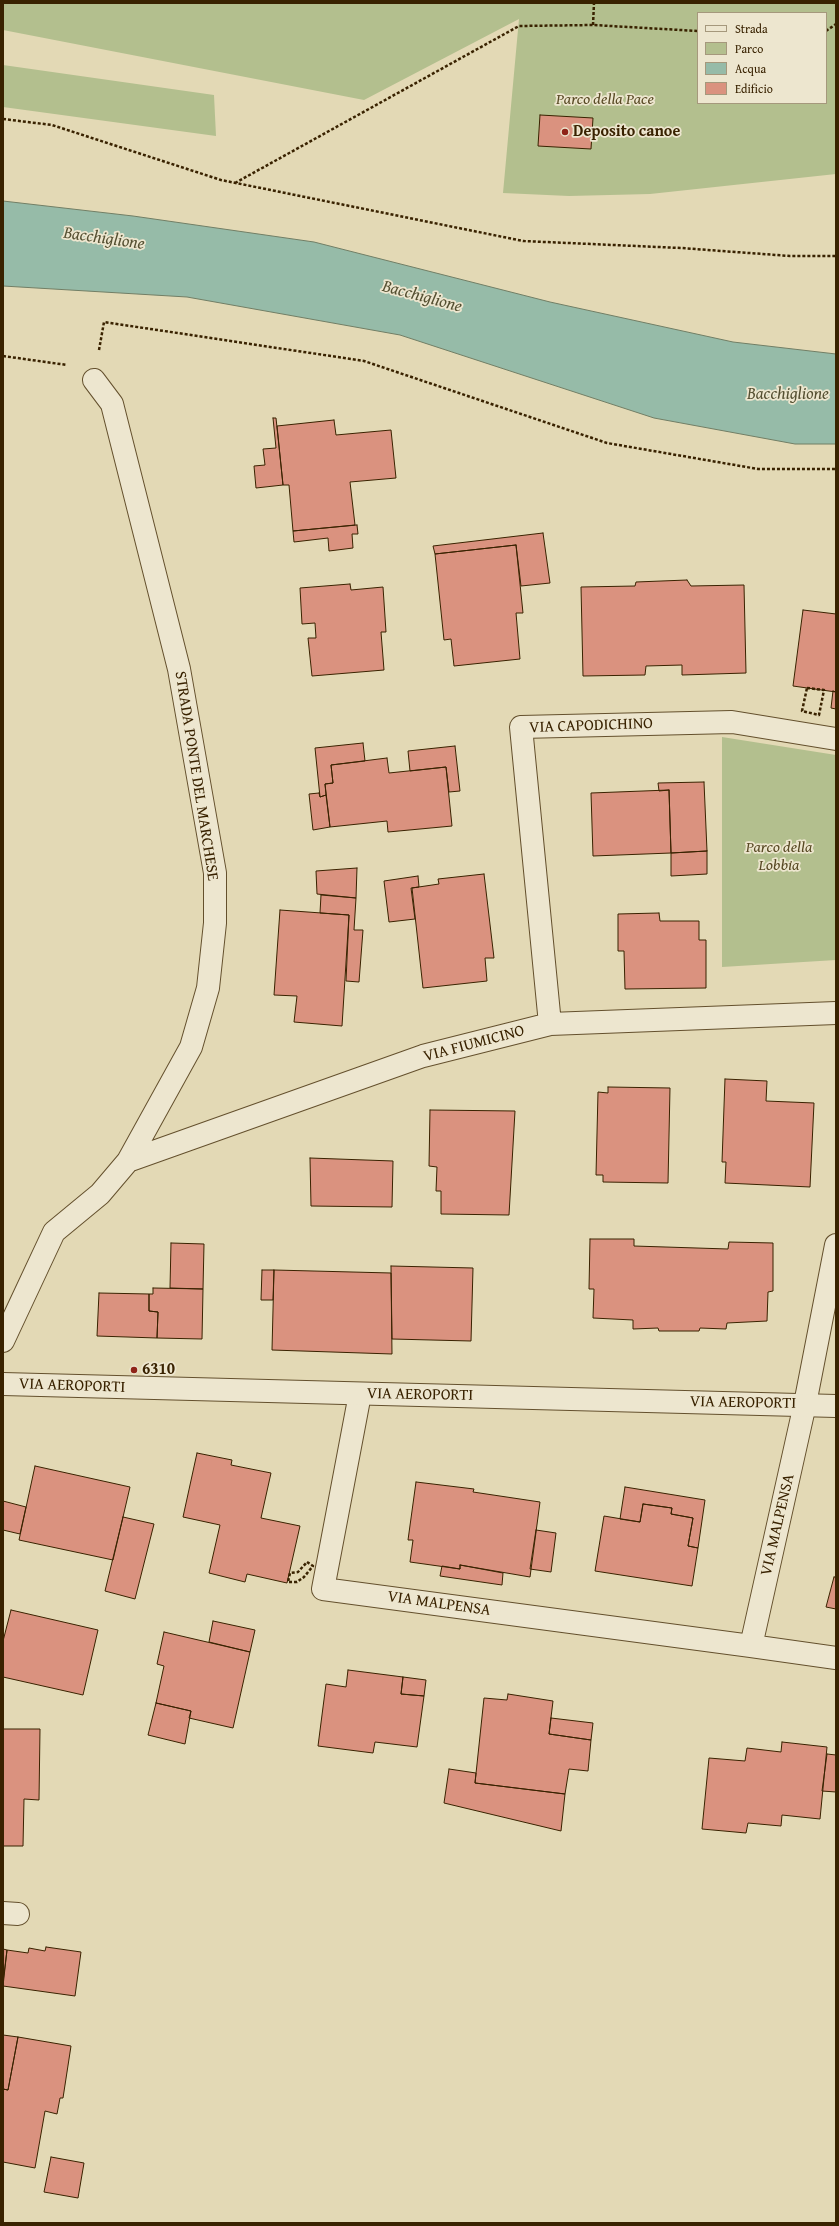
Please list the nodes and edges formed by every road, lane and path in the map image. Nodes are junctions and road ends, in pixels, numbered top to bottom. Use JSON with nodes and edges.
{"nodes":[{"id":1,"x":594,"y":3,"type":"edge"},
{"id":2,"x":836,"y":24,"type":"edge"},
{"id":3,"x":593,"y":25,"type":"junction"},
{"id":4,"x":827,"y":30,"type":"edge"},
{"id":5,"x":697,"y":31,"type":"edge"},
{"id":6,"x":3,"y":119,"type":"edge"},
{"id":7,"x":235,"y":183,"type":"junction"},
{"id":8,"x":836,"y":256,"type":"edge"},
{"id":9,"x":3,"y":356,"type":"edge"},
{"id":10,"x":94,"y":380,"type":"junction"},
{"id":11,"x":836,"y":469,"type":"edge"},
{"id":12,"x":807,"y":688,"type":"joint"},
{"id":13,"x":836,"y":739,"type":"edge"},
{"id":14,"x":836,"y":1013,"type":"edge"},
{"id":15,"x":550,"y":1024,"type":"junction"},
{"id":16,"x":128,"y":1161,"type":"junction"},
{"id":17,"x":836,"y":1245,"type":"edge"},
{"id":18,"x":3,"y":1341,"type":"edge"},
{"id":19,"x":3,"y":1384,"type":"edge"},
{"id":20,"x":360,"y":1394,"type":"junction"},
{"id":21,"x":805,"y":1404,"type":"junction"},
{"id":22,"x":836,"y":1406,"type":"edge"},
{"id":23,"x":751,"y":1646,"type":"junction"},
{"id":24,"x":836,"y":1658,"type":"edge"}],
"edges":[{"from":1,"to":3,"type":"path"},
{"from":2,"to":4,"type":"path"},
{"from":3,"to":5,"type":"path"},
{"from":3,"to":7,"type":"path"},
{"from":6,"to":7,"type":"path"},
{"from":7,"to":8,"type":"path"},
{"from":9,"to":10,"type":"path"},
{"from":10,"to":11,"type":"path"},
{"from":10,"to":16,"type":"street","name":"STRADA PONTE DEL MARCHESE"},
{"from":12,"to":12,"type":"path"},
{"from":13,"to":15,"type":"street","name":"VIA CAPODICHINO"},
{"from":14,"to":15,"type":"street","name":"VIA FIUMICINO"},
{"from":15,"to":16,"type":"street","name":"VIA FIUMICINO"},
{"from":16,"to":18,"type":"street","name":"STRADA PONTE DEL MARCHESE"},
{"from":17,"to":21,"type":"street","name":"VIA MALPENSA"},
{"from":19,"to":20,"type":"street","name":"VIA AEROPORTI"},
{"from":20,"to":21,"type":"street","name":"VIA AEROPORTI"},
{"from":20,"to":23,"type":"street","name":"VIA MALPENSA"},
{"from":21,"to":22,"type":"street","name":"VIA AEROPORTI"},
{"from":21,"to":23,"type":"street","name":"VIA MALPENSA"},
{"from":23,"to":24,"type":"street","name":"VIA MALPENSA"}]}
